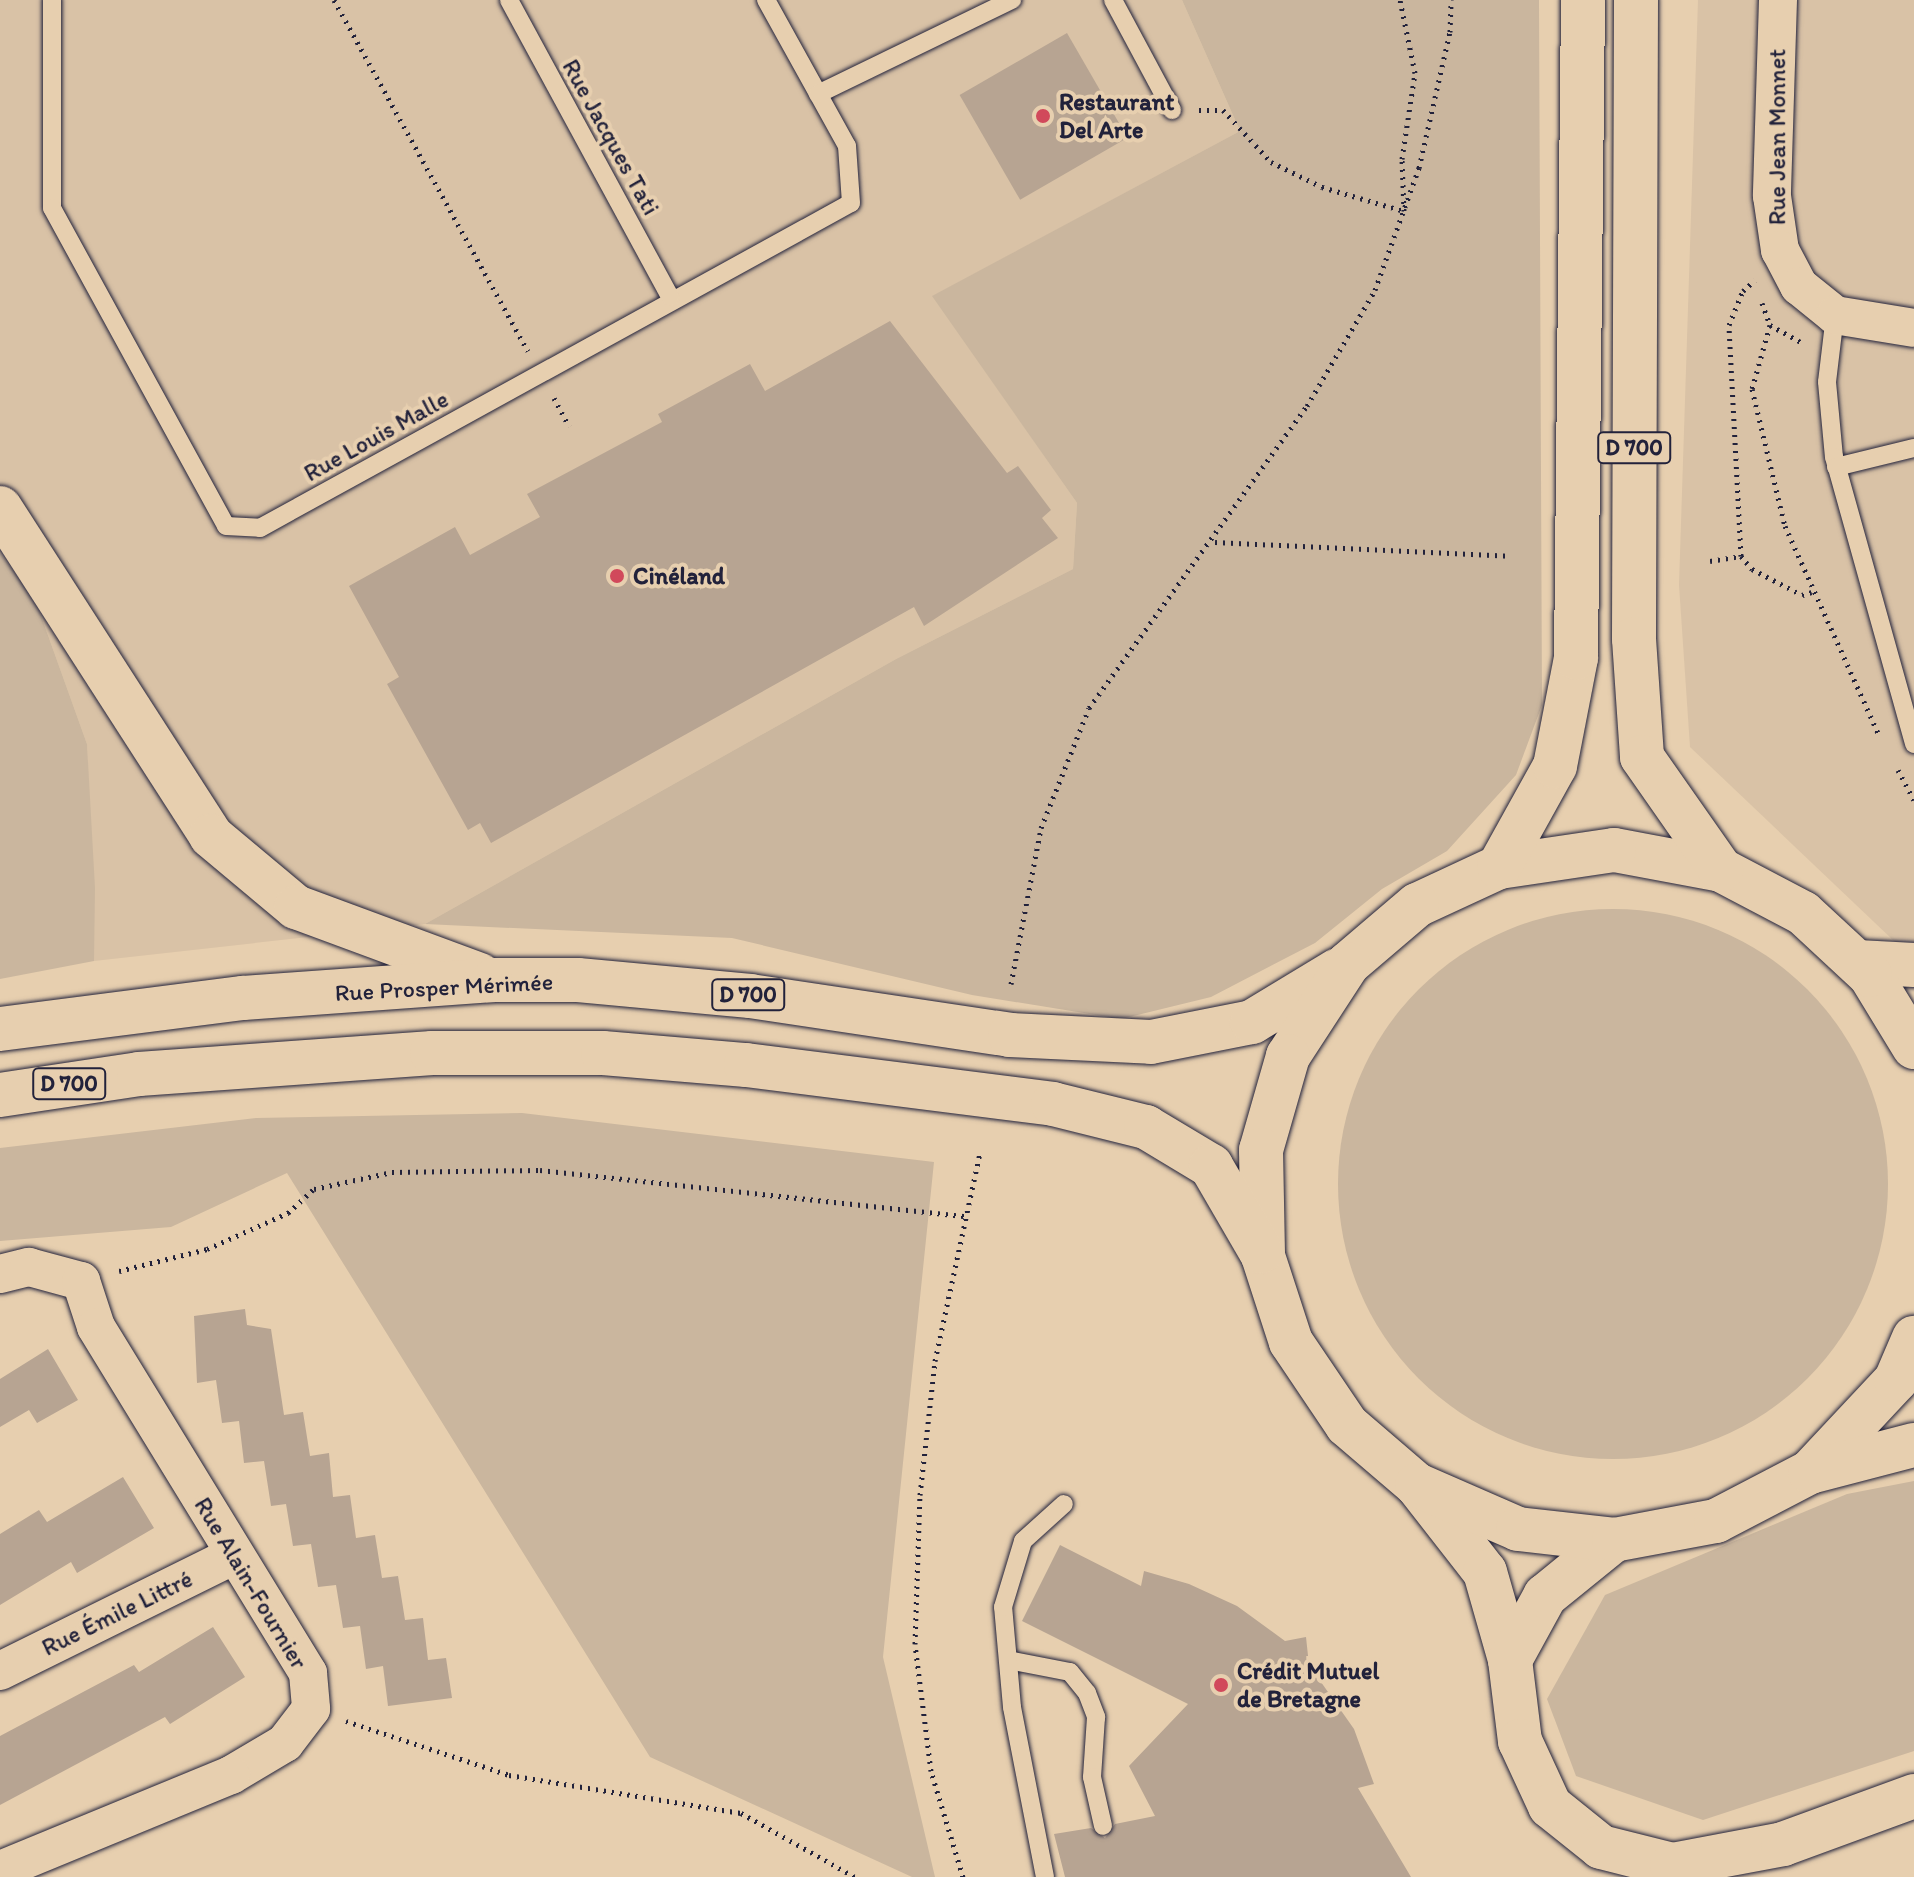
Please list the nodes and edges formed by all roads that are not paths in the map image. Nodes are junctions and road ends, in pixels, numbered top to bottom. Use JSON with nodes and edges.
{"nodes":[{"id":1,"x":52,"y":0,"type":"edge"},
{"id":2,"x":509,"y":0,"type":"edge"},
{"id":3,"x":766,"y":0,"type":"edge"},
{"id":4,"x":1012,"y":0,"type":"edge"},
{"id":5,"x":1113,"y":0,"type":"edge"},
{"id":6,"x":1583,"y":0,"type":"edge"},
{"id":7,"x":1636,"y":0,"type":"edge"},
{"id":8,"x":1778,"y":0,"type":"edge"},
{"id":9,"x":818,"y":94,"type":"junction"},
{"id":10,"x":1172,"y":110,"type":"road end"},
{"id":11,"x":670,"y":297,"type":"junction"},
{"id":12,"x":1835,"y":315,"type":"junction"},
{"id":13,"x":1914,"y":328,"type":"edge"},
{"id":14,"x":1914,"y":448,"type":"edge"},
{"id":15,"x":1836,"y":467,"type":"junction"},
{"id":16,"x":0,"y":508,"type":"edge"},
{"id":17,"x":1914,"y":744,"type":"edge"},
{"id":18,"x":1499,"y":867,"type":"junction"},
{"id":19,"x":1721,"y":870,"type":"junction"},
{"id":20,"x":1857,"y":962,"type":"junction"},
{"id":21,"x":1348,"y":964,"type":"junction"},
{"id":22,"x":1914,"y":965,"type":"edge"},
{"id":23,"x":494,"y":980,"type":"junction"},
{"id":24,"x":0,"y":1029,"type":"edge"},
{"id":25,"x":1914,"y":1047,"type":"edge"},
{"id":26,"x":0,"y":1095,"type":"edge"},
{"id":27,"x":1263,"y":1256,"type":"junction"},
{"id":28,"x":14,"y":1271,"type":"edge"},
{"id":29,"x":1914,"y":1338,"type":"edge"},
{"id":30,"x":1914,"y":1445,"type":"edge"},
{"id":31,"x":1810,"y":1472,"type":"junction"},
{"id":32,"x":1417,"y":1485,"type":"junction"},
{"id":33,"x":1064,"y":1504,"type":"dead end"},
{"id":34,"x":1614,"y":1540,"type":"junction"},
{"id":35,"x":233,"y":1556,"type":"junction"},
{"id":36,"x":1008,"y":1660,"type":"junction"},
{"id":37,"x":1510,"y":1660,"type":"junction"},
{"id":38,"x":0,"y":1671,"type":"edge"},
{"id":39,"x":1914,"y":1796,"type":"edge"},
{"id":40,"x":1103,"y":1826,"type":"dead end"},
{"id":41,"x":0,"y":1870,"type":"edge"},
{"id":42,"x":1045,"y":1877,"type":"edge"}],
"edges":[{"from":1,"to":11,"type":"lane","name":"Rue Louis Malle"},
{"from":2,"to":11,"type":"lane","name":"Rue Jacques Tati"},
{"from":3,"to":9,"type":"lane","name":"Rue Louis Malle"},
{"from":4,"to":9,"type":"lane"},
{"from":5,"to":10,"type":"lane"},
{"from":6,"to":18,"type":"main road","number":"D 700"},
{"from":7,"to":19,"type":"main road","number":"D 700"},
{"from":8,"to":12,"type":"street","name":"Rue Jean Monnet"},
{"from":9,"to":11,"type":"lane","name":"Rue Louis Malle"},
{"from":12,"to":13,"type":"street","name":"Rue Jean Monnet"},
{"from":12,"to":15,"type":"lane"},
{"from":14,"to":15,"type":"lane"},
{"from":15,"to":17,"type":"lane"},
{"from":16,"to":23,"type":"main road"},
{"from":18,"to":19,"type":"main road"},
{"from":18,"to":21,"type":"main road"},
{"from":19,"to":20,"type":"main road"},
{"from":20,"to":22,"type":"main road"},
{"from":20,"to":25,"type":"main road"},
{"from":21,"to":23,"type":"main road","name":"Rue Prosper Mérimée","number":"D 700"},
{"from":21,"to":27,"type":"main road"},
{"from":23,"to":24,"type":"main road","name":"Rue Prosper Mérimée","number":"D 700"},
{"from":26,"to":27,"type":"main road","number":"D 700"},
{"from":27,"to":32,"type":"main road"},
{"from":28,"to":35,"type":"street","name":"Rue Alain-Fournier"},
{"from":29,"to":31,"type":"main road"},
{"from":30,"to":31,"type":"main road"},
{"from":31,"to":34,"type":"main road"},
{"from":32,"to":34,"type":"main road"},
{"from":32,"to":37,"type":"main road"},
{"from":33,"to":36,"type":"lane"},
{"from":34,"to":37,"type":"main road"},
{"from":35,"to":38,"type":"street","name":"Rue Émile Littré"},
{"from":35,"to":41,"type":"street","name":"Rue Alain-Fournier"},
{"from":36,"to":40,"type":"lane"},
{"from":36,"to":42,"type":"lane"},
{"from":37,"to":39,"type":"main road"}]}
